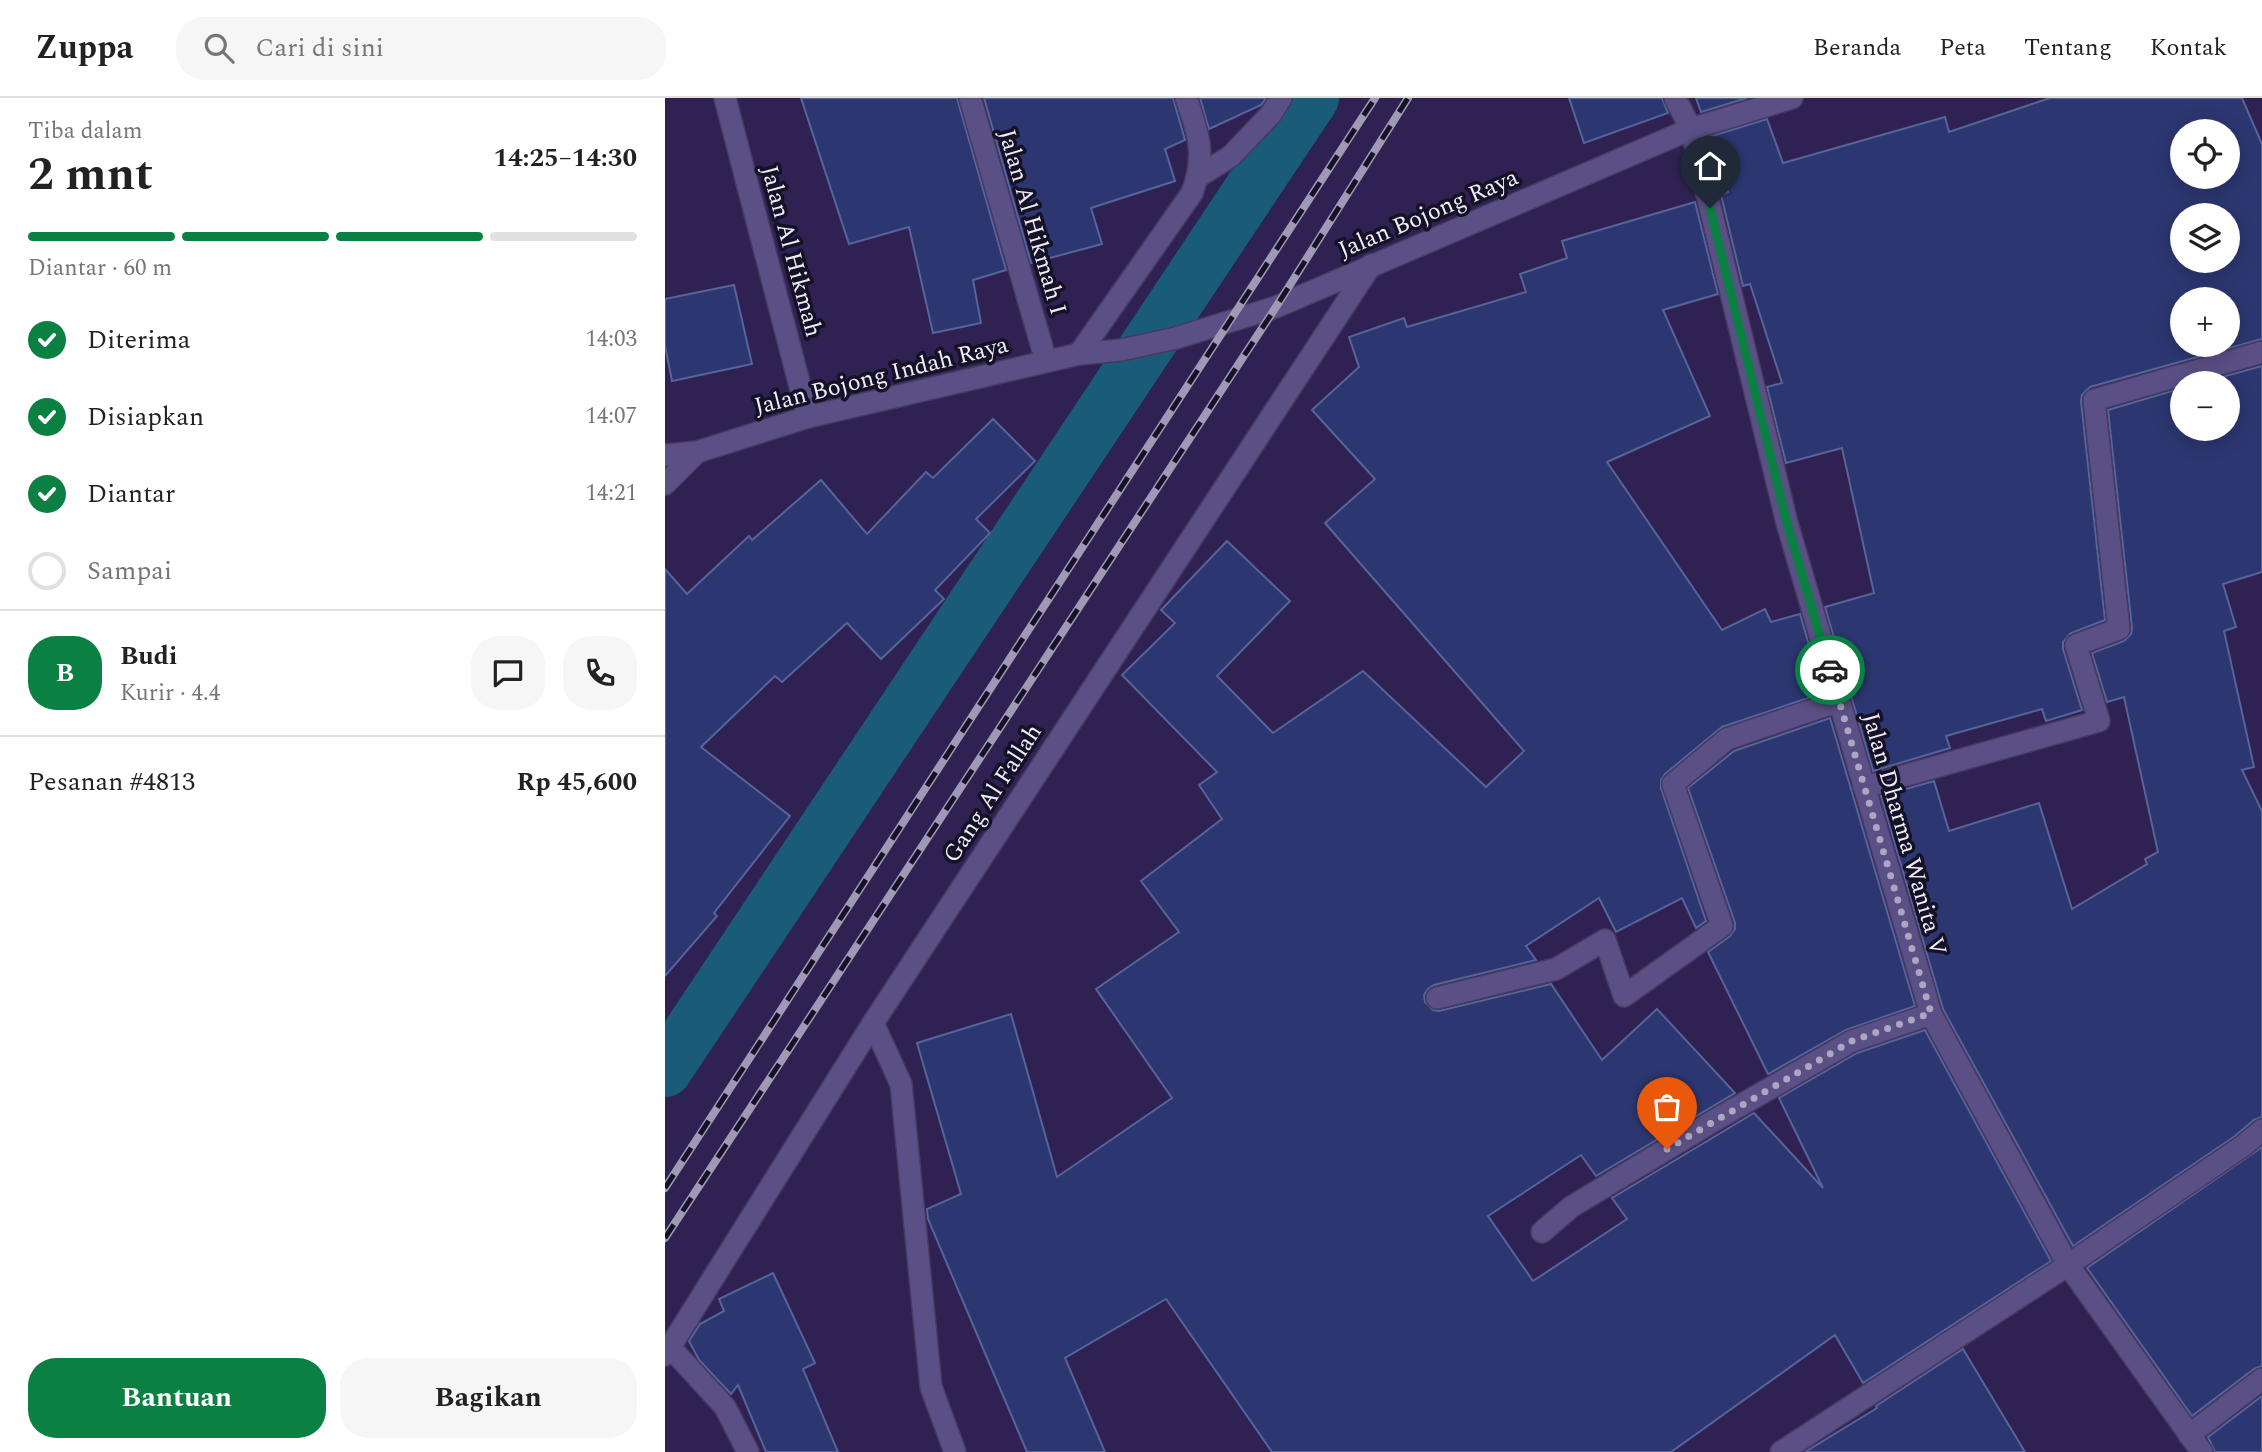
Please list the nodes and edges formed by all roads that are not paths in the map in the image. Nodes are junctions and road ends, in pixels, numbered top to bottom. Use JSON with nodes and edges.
{"nodes":[{"id":1,"x":725,"y":98,"type":"edge"},
{"id":2,"x":970,"y":98,"type":"edge"},
{"id":3,"x":1186,"y":98,"type":"edge"},
{"id":4,"x":1281,"y":98,"type":"edge"},
{"id":5,"x":1675,"y":98,"type":"edge"},
{"id":6,"x":1792,"y":98,"type":"edge"},
{"id":7,"x":1691,"y":129,"type":"junction"},
{"id":8,"x":1199,"y":176,"type":"junction"},
{"id":9,"x":1371,"y":265,"type":"junction"},
{"id":10,"x":2262,"y":352,"type":"edge"},
{"id":11,"x":1079,"y":354,"type":"junction"},
{"id":12,"x":1046,"y":362,"type":"junction"},
{"id":13,"x":808,"y":416,"type":"junction"},
{"id":14,"x":697,"y":452,"type":"junction"},
{"id":15,"x":665,"y":455,"type":"edge"},
{"id":16,"x":665,"y":484,"type":"edge"},
{"id":17,"x":1839,"y":701,"type":"junction"},
{"id":18,"x":1864,"y":787,"type":"junction"},
{"id":19,"x":1437,"y":998,"type":"dead end"},
{"id":20,"x":1931,"y":1013,"type":"junction"},
{"id":21,"x":873,"y":1023,"type":"junction"},
{"id":22,"x":2262,"y":1130,"type":"edge"},
{"id":23,"x":1542,"y":1232,"type":"dead end"},
{"id":24,"x":2068,"y":1265,"type":"junction"},
{"id":25,"x":667,"y":1351,"type":"edge"},
{"id":26,"x":2262,"y":1378,"type":"edge"},
{"id":27,"x":2195,"y":1443,"type":"edge"},
{"id":28,"x":748,"y":1452,"type":"edge"},
{"id":29,"x":955,"y":1452,"type":"edge"},
{"id":30,"x":1781,"y":1452,"type":"edge"}],
"edges":[{"from":1,"to":13,"type":"street","name":"Jalan Al Hikmah"},
{"from":2,"to":12,"type":"street","name":"Jalan Al Hikmah I"},
{"from":3,"to":8,"type":"street"},
{"from":4,"to":8,"type":"street"},
{"from":5,"to":7,"type":"street","name":"Jalan Dharma Wanita V"},
{"from":6,"to":7,"type":"street","name":"Jalan Bojong Raya"},
{"from":7,"to":9,"type":"street","name":"Jalan Bojong Raya"},
{"from":7,"to":17,"type":"street","name":"Jalan Dharma Wanita V"},
{"from":8,"to":11,"type":"street"},
{"from":9,"to":11,"type":"street","name":"Jalan Bojong Raya"},
{"from":9,"to":21,"type":"street","name":"Gang Al Fallah"},
{"from":10,"to":18,"type":"street"},
{"from":11,"to":12,"type":"street","name":"Jalan Bojong Indah Raya"},
{"from":12,"to":13,"type":"street","name":"Jalan Bojong Indah Raya"},
{"from":13,"to":14,"type":"street","name":"Jalan Bojong Indah Raya"},
{"from":14,"to":15,"type":"street","name":"Jalan Bojong Indah Raya"},
{"from":14,"to":16,"type":"street","name":"Jalan Bojong Indah Raya"},
{"from":17,"to":18,"type":"street","name":"Jalan Dharma Wanita V"},
{"from":17,"to":19,"type":"street"},
{"from":18,"to":20,"type":"street","name":"Jalan Dharma Wanita V"},
{"from":20,"to":23,"type":"street"},
{"from":20,"to":24,"type":"street","name":"Jalan Dharma Wanita V"},
{"from":21,"to":25,"type":"street","name":"Gang Al Fallah"},
{"from":21,"to":29,"type":"street"},
{"from":22,"to":24,"type":"street"},
{"from":24,"to":27,"type":"street","name":"Jalan Dharma Wanita V"},
{"from":24,"to":30,"type":"street"},
{"from":25,"to":28,"type":"street"},
{"from":26,"to":27,"type":"street"}]}
